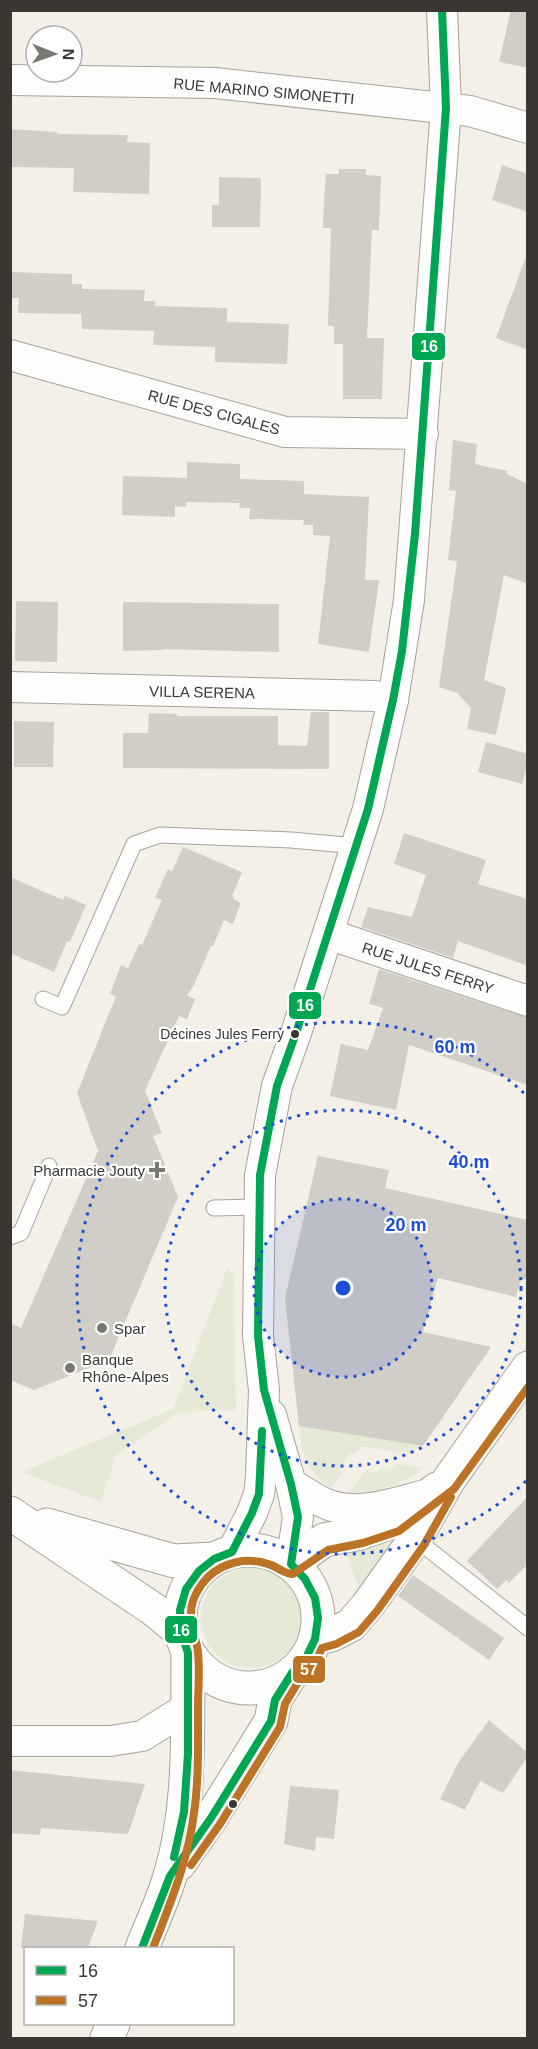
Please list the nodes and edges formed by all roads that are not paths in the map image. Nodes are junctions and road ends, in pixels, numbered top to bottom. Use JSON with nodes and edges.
{"nodes":[{"id":1,"x":442,"y":10,"type":"edge"},
{"id":2,"x":10,"y":80,"type":"edge"},
{"id":3,"x":446,"y":108,"type":"junction"},
{"id":4,"x":528,"y":128,"type":"edge"},
{"id":5,"x":10,"y":355,"type":"edge"},
{"id":6,"x":423,"y":434,"type":"junction"},
{"id":7,"x":10,"y":687,"type":"edge"},
{"id":8,"x":393,"y":700,"type":"junction"},
{"id":9,"x":357,"y":846,"type":"junction"},
{"id":10,"x":328,"y":934,"type":"junction"},
{"id":11,"x":43,"y":999,"type":"dead end"},
{"id":12,"x":528,"y":1001,"type":"edge"},
{"id":13,"x":49,"y":1166,"type":"dead end"},
{"id":14,"x":259,"y":1207,"type":"junction"},
{"id":15,"x":214,"y":1208,"type":"dead end"},
{"id":16,"x":10,"y":1237,"type":"edge"},
{"id":17,"x":528,"y":1368,"type":"edge"},
{"id":18,"x":264,"y":1390,"type":"junction"},
{"id":19,"x":291,"y":1484,"type":"junction"},
{"id":20,"x":441,"y":1487,"type":"junction"},
{"id":21,"x":15,"y":1515,"type":"edge"},
{"id":22,"x":405,"y":1530,"type":"junction"},
{"id":23,"x":223,"y":1556,"type":"junction"},
{"id":24,"x":291,"y":1564,"type":"junction"},
{"id":25,"x":528,"y":1628,"type":"edge"},
{"id":26,"x":315,"y":1639,"type":"junction"},
{"id":27,"x":185,"y":1642,"type":"junction"},
{"id":28,"x":292,"y":1673,"type":"junction"},
{"id":29,"x":187,"y":1708,"type":"junction"},
{"id":30,"x":10,"y":1741,"type":"edge"},
{"id":31,"x":170,"y":1876,"type":"junction"},
{"id":32,"x":142,"y":1947,"type":"edge"}],
"edges":[{"from":1,"to":3,"type":"street"},
{"from":2,"to":3,"type":"street","name":"RUE MARINO SIMONETTI"},
{"from":3,"to":4,"type":"street","name":"RUE MARINO SIMONETTI"},
{"from":3,"to":6,"type":"street"},
{"from":5,"to":6,"type":"street","name":"RUE DES CIGALES"},
{"from":6,"to":8,"type":"street"},
{"from":7,"to":8,"type":"street","name":"VILLA SERENA"},
{"from":8,"to":9,"type":"street"},
{"from":9,"to":10,"type":"street"},
{"from":9,"to":11,"type":"lane"},
{"from":10,"to":12,"type":"street","name":"RUE JULES FERRY"},
{"from":10,"to":14,"type":"street"},
{"from":13,"to":16,"type":"lane"},
{"from":14,"to":15,"type":"lane"},
{"from":14,"to":18,"type":"street"},
{"from":17,"to":20,"type":"street"},
{"from":18,"to":19,"type":"street"},
{"from":18,"to":23,"type":"street"},
{"from":19,"to":20,"type":"street"},
{"from":19,"to":24,"type":"street"},
{"from":20,"to":22,"type":"street"},
{"from":21,"to":23,"type":"street"},
{"from":21,"to":27,"type":"street"},
{"from":22,"to":24,"type":"street"},
{"from":22,"to":25,"type":"lane"},
{"from":22,"to":26,"type":"street"},
{"from":23,"to":24,"type":"street"},
{"from":23,"to":27,"type":"street"},
{"from":24,"to":26,"type":"street"},
{"from":26,"to":28,"type":"street"},
{"from":27,"to":28,"type":"street"},
{"from":27,"to":29,"type":"street"},
{"from":28,"to":31,"type":"street"},
{"from":29,"to":30,"type":"street"},
{"from":29,"to":31,"type":"street"},
{"from":31,"to":32,"type":"street"}]}
